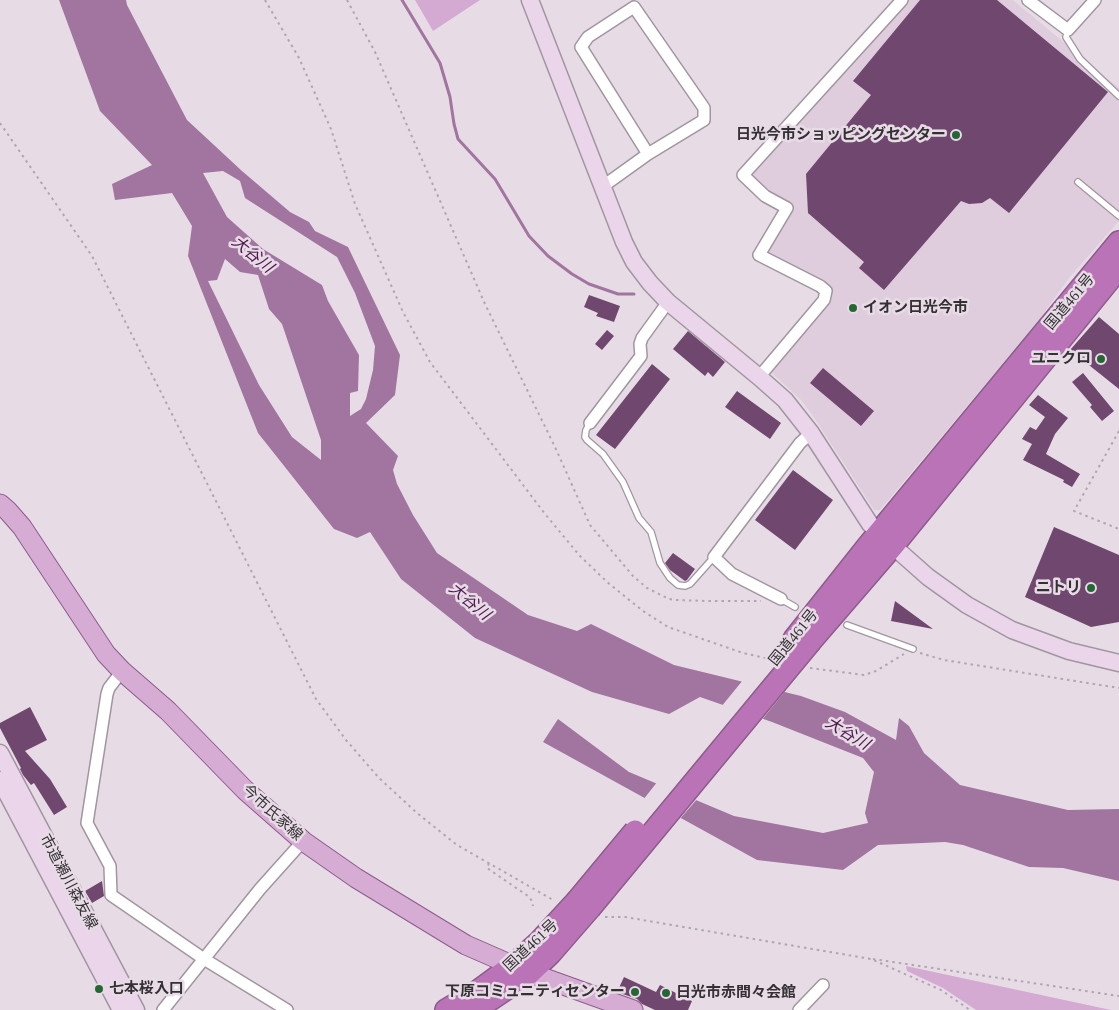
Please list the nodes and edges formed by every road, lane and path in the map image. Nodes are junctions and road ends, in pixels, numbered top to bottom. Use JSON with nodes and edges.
{"nodes":[{"id":1,"x":265,"y":0,"type":"edge"},
{"id":2,"x":347,"y":0,"type":"edge"},
{"id":3,"x":530,"y":0,"type":"edge"},
{"id":4,"x":902,"y":0,"type":"edge"},
{"id":5,"x":1028,"y":0,"type":"edge"},
{"id":6,"x":1095,"y":0,"type":"edge"},
{"id":7,"x":1068,"y":30,"type":"junction"},
{"id":8,"x":1119,"y":96,"type":"edge"},
{"id":9,"x":0,"y":123,"type":"edge"},
{"id":10,"x":648,"y":154,"type":"junction"},
{"id":11,"x":1078,"y":182,"type":"dead end"},
{"id":12,"x":602,"y":187,"type":"junction"},
{"id":13,"x":1119,"y":216,"type":"edge"},
{"id":14,"x":1119,"y":242,"type":"edge"},
{"id":15,"x":1119,"y":268,"type":"edge"},
{"id":16,"x":668,"y":302,"type":"junction"},
{"id":17,"x":759,"y":377,"type":"junction"},
{"id":18,"x":590,"y":424,"type":"joint"},
{"id":19,"x":1119,"y":431,"type":"edge"},
{"id":20,"x":811,"y":433,"type":"junction"},
{"id":21,"x":0,"y":504,"type":"edge"},
{"id":22,"x":1119,"y":529,"type":"edge"},
{"id":23,"x":886,"y":539,"type":"junction"},
{"id":24,"x":714,"y":556,"type":"junction"},
{"id":25,"x":781,"y":599,"type":"junction"},
{"id":26,"x":796,"y":606,"type":"dead end"},
{"id":27,"x":847,"y":625,"type":"dead end"},
{"id":28,"x":912,"y":650,"type":"junction"},
{"id":29,"x":782,"y":662,"type":"dead end"},
{"id":30,"x":1119,"y":663,"type":"edge"},
{"id":31,"x":810,"y":668,"type":"dead end"},
{"id":32,"x":122,"y":671,"type":"junction"},
{"id":33,"x":1119,"y":688,"type":"edge"},
{"id":34,"x":0,"y":753,"type":"edge"},
{"id":35,"x":0,"y":780,"type":"edge"},
{"id":36,"x":303,"y":841,"type":"junction"},
{"id":37,"x":489,"y":862,"type":"junction"},
{"id":38,"x":533,"y":906,"type":"dead end"},
{"id":39,"x":582,"y":907,"type":"junction"},
{"id":40,"x":204,"y":959,"type":"junction"},
{"id":41,"x":871,"y":959,"type":"junction"},
{"id":42,"x":521,"y":970,"type":"junction"},
{"id":43,"x":823,"y":985,"type":"dead end"},
{"id":44,"x":1119,"y":996,"type":"edge"},
{"id":45,"x":121,"y":1010,"type":"edge"},
{"id":46,"x":136,"y":1010,"type":"edge"},
{"id":47,"x":163,"y":1010,"type":"edge"},
{"id":48,"x":287,"y":1010,"type":"edge"},
{"id":49,"x":446,"y":1010,"type":"edge"},
{"id":50,"x":475,"y":1010,"type":"edge"},
{"id":51,"x":633,"y":1010,"type":"edge"},
{"id":52,"x":799,"y":1010,"type":"edge"},
{"id":53,"x":970,"y":1010,"type":"edge"}],
"edges":[{"from":1,"to":29,"type":"path"},
{"from":2,"to":25,"type":"path"},
{"from":3,"to":12,"type":"street"},
{"from":4,"to":17,"type":"street"},
{"from":5,"to":7,"type":"street"},
{"from":6,"to":7,"type":"street"},
{"from":7,"to":8,"type":"lane"},
{"from":9,"to":37,"type":"path"},
{"from":10,"to":10,"type":"street"},
{"from":10,"to":12,"type":"street"},
{"from":11,"to":13,"type":"lane"},
{"from":12,"to":16,"type":"street"},
{"from":14,"to":23,"type":"highway","name":"国道461号"},
{"from":15,"to":23,"type":"highway","name":"国道461号"},
{"from":16,"to":17,"type":"street"},
{"from":16,"to":18,"type":"street"},
{"from":17,"to":20,"type":"street"},
{"from":18,"to":24,"type":"lane"},
{"from":19,"to":22,"type":"path"},
{"from":20,"to":23,"type":"street"},
{"from":20,"to":24,"type":"street"},
{"from":21,"to":32,"type":"main road","name":"今市氏家線"},
{"from":23,"to":30,"type":"street"},
{"from":23,"to":39,"type":"highway","name":"国道461号","bridge":true},
{"from":24,"to":25,"type":"street"},
{"from":25,"to":26,"type":"lane"},
{"from":27,"to":28,"type":"lane"},
{"from":28,"to":31,"type":"path"},
{"from":28,"to":33,"type":"path"},
{"from":32,"to":36,"type":"main road","name":"今市氏家線"},
{"from":32,"to":40,"type":"street"},
{"from":34,"to":46,"type":"street","name":"市道瀬川森友線"},
{"from":35,"to":45,"type":"street","name":"市道瀬川森友線"},
{"from":36,"to":40,"type":"street"},
{"from":36,"to":42,"type":"main road","name":"今市氏家線"},
{"from":37,"to":38,"type":"path"},
{"from":37,"to":39,"type":"path"},
{"from":39,"to":41,"type":"path"},
{"from":39,"to":42,"type":"highway","name":"国道461号"},
{"from":40,"to":47,"type":"street"},
{"from":40,"to":48,"type":"street"},
{"from":41,"to":44,"type":"path"},
{"from":41,"to":53,"type":"path"},
{"from":42,"to":49,"type":"highway","name":"国道461号"},
{"from":42,"to":50,"type":"highway","name":"国道461号"},
{"from":42,"to":51,"type":"main road","name":"今市氏家線"},
{"from":43,"to":52,"type":"street"}]}
